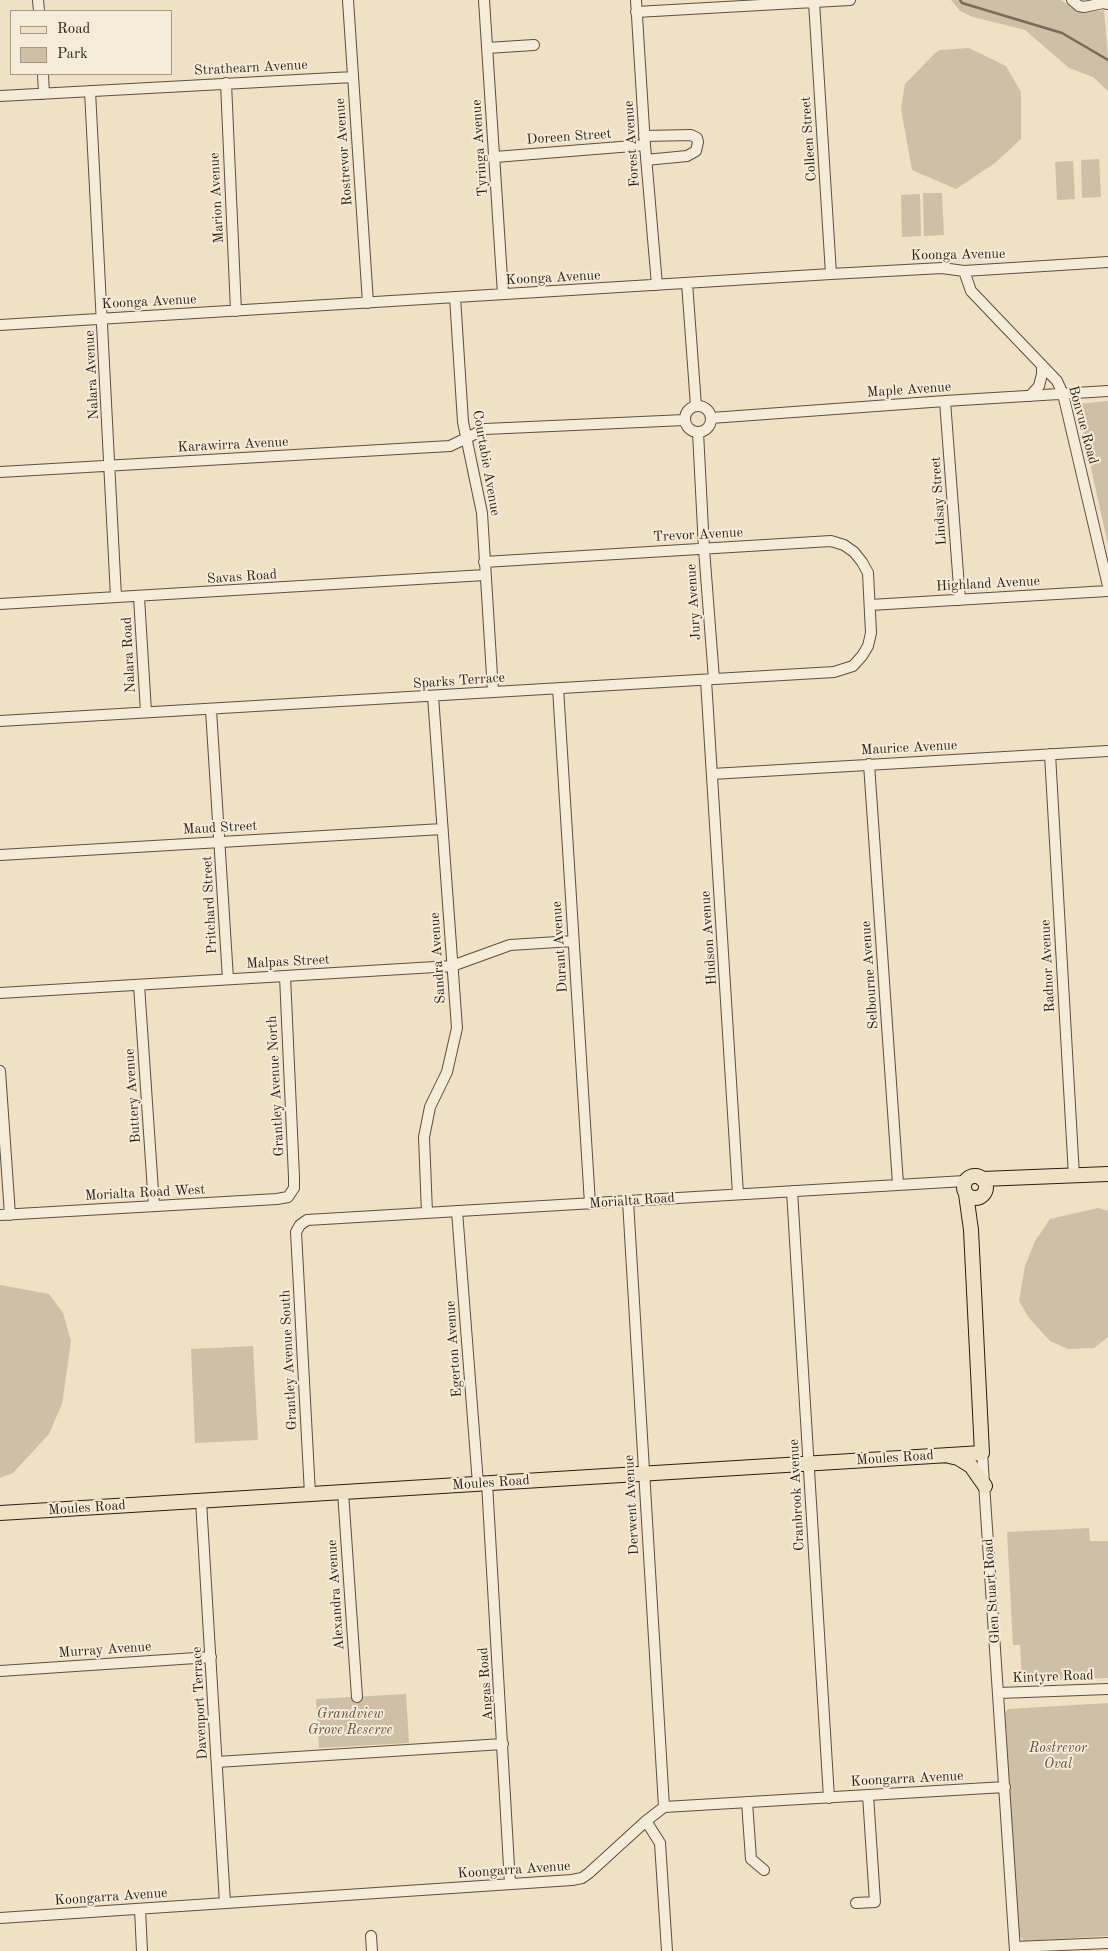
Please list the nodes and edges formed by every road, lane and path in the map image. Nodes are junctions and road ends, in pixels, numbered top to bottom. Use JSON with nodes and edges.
{"nodes":[{"id":1,"x":348,"y":0,"type":"edge"},
{"id":2,"x":484,"y":0,"type":"edge"},
{"id":3,"x":636,"y":0,"type":"edge"},
{"id":4,"x":850,"y":0,"type":"edge"},
{"id":5,"x":1072,"y":0,"type":"edge"},
{"id":6,"x":814,"y":2,"type":"junction"},
{"id":7,"x":1108,"y":4,"type":"edge"},
{"id":8,"x":636,"y":12,"type":"junction"},
{"id":9,"x":534,"y":45,"type":"dead end"},
{"id":10,"x":487,"y":48,"type":"junction"},
{"id":11,"x":43,"y":75,"type":"edge"},
{"id":12,"x":353,"y":77,"type":"junction"},
{"id":13,"x":226,"y":83,"type":"junction"},
{"id":14,"x":90,"y":91,"type":"junction"},
{"id":15,"x":44,"y":94,"type":"junction"},
{"id":16,"x":0,"y":96,"type":"edge"},
{"id":17,"x":645,"y":140,"type":"junction"},
{"id":18,"x":494,"y":157,"type":"junction"},
{"id":19,"x":646,"y":160,"type":"junction"},
{"id":20,"x":1108,"y":262,"type":"edge"},
{"id":21,"x":964,"y":271,"type":"junction"},
{"id":22,"x":831,"y":274,"type":"junction"},
{"id":23,"x":687,"y":283,"type":"junction"},
{"id":24,"x":657,"y":285,"type":"junction"},
{"id":25,"x":503,"y":294,"type":"junction"},
{"id":26,"x":455,"y":297,"type":"junction"},
{"id":27,"x":368,"y":303,"type":"junction"},
{"id":28,"x":236,"y":310,"type":"junction"},
{"id":29,"x":102,"y":318,"type":"junction"},
{"id":30,"x":0,"y":325,"type":"edge"},
{"id":31,"x":1042,"y":365,"type":"junction"},
{"id":32,"x":1108,"y":391,"type":"edge"},
{"id":33,"x":1063,"y":394,"type":"junction"},
{"id":34,"x":1030,"y":396,"type":"junction"},
{"id":35,"x":945,"y":401,"type":"junction"},
{"id":36,"x":696,"y":406,"type":"junction"},
{"id":37,"x":711,"y":418,"type":"junction"},
{"id":38,"x":685,"y":420,"type":"junction"},
{"id":39,"x":698,"y":432,"type":"junction"},
{"id":40,"x":466,"y":439,"type":"junction"},
{"id":41,"x":110,"y":466,"type":"junction"},
{"id":42,"x":0,"y":472,"type":"edge"},
{"id":43,"x":704,"y":549,"type":"junction"},
{"id":44,"x":484,"y":562,"type":"junction"},
{"id":45,"x":485,"y":575,"type":"junction"},
{"id":46,"x":1108,"y":586,"type":"edge"},
{"id":47,"x":1108,"y":591,"type":"edge"},
{"id":48,"x":116,"y":597,"type":"junction"},
{"id":49,"x":139,"y":597,"type":"junction"},
{"id":50,"x":960,"y":600,"type":"junction"},
{"id":51,"x":0,"y":604,"type":"edge"},
{"id":52,"x":870,"y":605,"type":"junction"},
{"id":53,"x":710,"y":679,"type":"junction"},
{"id":54,"x":558,"y":688,"type":"junction"},
{"id":55,"x":492,"y":692,"type":"junction"},
{"id":56,"x":433,"y":696,"type":"junction"},
{"id":57,"x":211,"y":710,"type":"junction"},
{"id":58,"x":146,"y":712,"type":"junction"},
{"id":59,"x":0,"y":721,"type":"edge"},
{"id":60,"x":1108,"y":751,"type":"edge"},
{"id":61,"x":1050,"y":754,"type":"junction"},
{"id":62,"x":869,"y":764,"type":"junction"},
{"id":63,"x":712,"y":774,"type":"junction"},
{"id":64,"x":442,"y":829,"type":"junction"},
{"id":65,"x":220,"y":842,"type":"junction"},
{"id":66,"x":0,"y":855,"type":"edge"},
{"id":67,"x":573,"y":941,"type":"junction"},
{"id":68,"x":452,"y":966,"type":"junction"},
{"id":69,"x":284,"y":976,"type":"junction"},
{"id":70,"x":228,"y":980,"type":"junction"},
{"id":71,"x":139,"y":985,"type":"junction"},
{"id":72,"x":0,"y":993,"type":"edge"},
{"id":73,"x":0,"y":1072,"type":"edge"},
{"id":74,"x":1108,"y":1174,"type":"edge"},
{"id":75,"x":1074,"y":1176,"type":"junction"},
{"id":76,"x":1020,"y":1178,"type":"junction"},
{"id":77,"x":982,"y":1179,"type":"junction"},
{"id":78,"x":898,"y":1184,"type":"junction"},
{"id":79,"x":966,"y":1188,"type":"junction"},
{"id":80,"x":792,"y":1190,"type":"junction"},
{"id":81,"x":290,"y":1194,"type":"joint"},
{"id":82,"x":738,"y":1194,"type":"junction"},
{"id":83,"x":981,"y":1196,"type":"junction"},
{"id":84,"x":628,"y":1201,"type":"junction"},
{"id":85,"x":590,"y":1204,"type":"junction"},
{"id":86,"x":154,"y":1206,"type":"junction"},
{"id":87,"x":457,"y":1211,"type":"junction"},
{"id":88,"x":427,"y":1213,"type":"junction"},
{"id":89,"x":5,"y":1215,"type":"edge"},
{"id":90,"x":300,"y":1225,"type":"joint"},
{"id":91,"x":970,"y":1230,"type":"junction"},
{"id":92,"x":982,"y":1452,"type":"junction"},
{"id":93,"x":946,"y":1455,"type":"junction"},
{"id":94,"x":809,"y":1463,"type":"junction"},
{"id":95,"x":644,"y":1474,"type":"junction"},
{"id":96,"x":483,"y":1483,"type":"junction"},
{"id":97,"x":984,"y":1486,"type":"junction"},
{"id":98,"x":344,"y":1492,"type":"junction"},
{"id":99,"x":310,"y":1494,"type":"junction"},
{"id":100,"x":201,"y":1501,"type":"junction"},
{"id":101,"x":0,"y":1513,"type":"edge"},
{"id":102,"x":211,"y":1657,"type":"junction"},
{"id":103,"x":0,"y":1670,"type":"edge"},
{"id":104,"x":1108,"y":1689,"type":"edge"},
{"id":105,"x":999,"y":1693,"type":"junction"},
{"id":106,"x":357,"y":1697,"type":"dead end"},
{"id":107,"x":503,"y":1744,"type":"junction"},
{"id":108,"x":217,"y":1762,"type":"junction"},
{"id":109,"x":1005,"y":1787,"type":"junction"},
{"id":110,"x":868,"y":1795,"type":"junction"},
{"id":111,"x":829,"y":1798,"type":"junction"},
{"id":112,"x":747,"y":1802,"type":"junction"},
{"id":113,"x":664,"y":1807,"type":"junction"},
{"id":114,"x":646,"y":1821,"type":"junction"},
{"id":115,"x":764,"y":1870,"type":"dead end"},
{"id":116,"x":510,"y":1884,"type":"junction"},
{"id":117,"x":225,"y":1903,"type":"junction"},
{"id":118,"x":856,"y":1903,"type":"dead end"},
{"id":119,"x":140,"y":1909,"type":"junction"},
{"id":120,"x":0,"y":1918,"type":"edge"},
{"id":121,"x":371,"y":1936,"type":"dead end"},
{"id":122,"x":1108,"y":1943,"type":"edge"},
{"id":123,"x":1015,"y":1949,"type":"edge"},
{"id":124,"x":142,"y":1951,"type":"edge"},
{"id":125,"x":372,"y":1951,"type":"edge"},
{"id":126,"x":667,"y":1951,"type":"edge"}],
"edges":[{"from":1,"to":12,"type":"street","name":"Rostrevor Avenue"},
{"from":2,"to":10,"type":"street","name":"Tyringa Avenue"},
{"from":3,"to":8,"type":"street","name":"Forest Avenue"},
{"from":4,"to":6,"type":"street"},
{"from":5,"to":7,"type":"street"},
{"from":6,"to":8,"type":"street"},
{"from":6,"to":22,"type":"street","name":"Colleen Street"},
{"from":8,"to":17,"type":"street","name":"Forest Avenue"},
{"from":9,"to":10,"type":"street"},
{"from":10,"to":18,"type":"street","name":"Tyringa Avenue"},
{"from":11,"to":15,"type":"street"},
{"from":12,"to":13,"type":"street","name":"Strathearn Avenue"},
{"from":12,"to":27,"type":"street","name":"Rostrevor Avenue"},
{"from":13,"to":14,"type":"street","name":"Strathearn Avenue"},
{"from":13,"to":28,"type":"street","name":"Marion Avenue"},
{"from":14,"to":15,"type":"street","name":"Strathearn Avenue"},
{"from":14,"to":29,"type":"street","name":"Nalara Avenue"},
{"from":15,"to":16,"type":"street","name":"Strathearn Avenue"},
{"from":17,"to":18,"type":"street","name":"Doreen Street"},
{"from":17,"to":19,"type":"street","name":"Forest Avenue"},
{"from":17,"to":19,"type":"street","name":"Doreen Street"},
{"from":18,"to":25,"type":"street","name":"Tyringa Avenue"},
{"from":19,"to":24,"type":"street","name":"Forest Avenue"},
{"from":20,"to":21,"type":"street","name":"Koonga Avenue"},
{"from":21,"to":22,"type":"street","name":"Koonga Avenue"},
{"from":21,"to":31,"type":"street","name":"Bonvue Road"},
{"from":22,"to":23,"type":"street","name":"Koonga Avenue"},
{"from":23,"to":24,"type":"street","name":"Koonga Avenue"},
{"from":23,"to":36,"type":"street"},
{"from":24,"to":25,"type":"street","name":"Koonga Avenue"},
{"from":25,"to":26,"type":"street","name":"Koonga Avenue"},
{"from":26,"to":27,"type":"street","name":"Koonga Avenue"},
{"from":26,"to":40,"type":"street","name":"Courtabie Avenue"},
{"from":27,"to":28,"type":"street","name":"Koonga Avenue"},
{"from":28,"to":29,"type":"street","name":"Koonga Avenue"},
{"from":29,"to":30,"type":"street","name":"Koonga Avenue"},
{"from":29,"to":41,"type":"street","name":"Nalara Avenue"},
{"from":31,"to":33,"type":"street","name":"Bonvue Road"},
{"from":31,"to":34,"type":"street"},
{"from":32,"to":33,"type":"street","name":"Maple Avenue"},
{"from":33,"to":34,"type":"street","name":"Maple Avenue"},
{"from":33,"to":46,"type":"street","name":"Bonvue Road"},
{"from":34,"to":35,"type":"street","name":"Maple Avenue"},
{"from":35,"to":37,"type":"street","name":"Maple Avenue"},
{"from":35,"to":50,"type":"street","name":"Lindsay Street"},
{"from":36,"to":37,"type":"street"},
{"from":36,"to":38,"type":"street"},
{"from":37,"to":39,"type":"street"},
{"from":38,"to":39,"type":"street"},
{"from":38,"to":40,"type":"street"},
{"from":39,"to":43,"type":"street","name":"Jury Avenue"},
{"from":40,"to":41,"type":"street","name":"Karawirra Avenue"},
{"from":40,"to":44,"type":"street","name":"Courtabie Avenue"},
{"from":41,"to":42,"type":"street","name":"Karawirra Avenue"},
{"from":41,"to":48,"type":"street","name":"Nalara Avenue"},
{"from":43,"to":44,"type":"street","name":"Trevor Avenue"},
{"from":43,"to":52,"type":"street","name":"Trevor Avenue"},
{"from":43,"to":53,"type":"street","name":"Jury Avenue"},
{"from":44,"to":45,"type":"street","name":"Courtabie Avenue"},
{"from":45,"to":49,"type":"street","name":"Savas Road"},
{"from":45,"to":55,"type":"street","name":"Courtabie Avenue"},
{"from":47,"to":50,"type":"street","name":"Highland Avenue"},
{"from":48,"to":49,"type":"street","name":"Savas Road"},
{"from":48,"to":51,"type":"street","name":"Savas Road"},
{"from":49,"to":58,"type":"street","name":"Nalara Road"},
{"from":50,"to":52,"type":"street","name":"Highland Avenue"},
{"from":52,"to":53,"type":"street","name":"Sparks Terrace"},
{"from":53,"to":54,"type":"street","name":"Sparks Terrace"},
{"from":53,"to":63,"type":"street","name":"Hudson Avenue"},
{"from":54,"to":55,"type":"street","name":"Sparks Terrace"},
{"from":54,"to":67,"type":"street","name":"Durant Avenue"},
{"from":55,"to":56,"type":"street","name":"Sparks Terrace"},
{"from":56,"to":57,"type":"street","name":"Sparks Terrace"},
{"from":56,"to":64,"type":"street","name":"Sandra Avenue"},
{"from":57,"to":58,"type":"street","name":"Sparks Terrace"},
{"from":57,"to":65,"type":"street","name":"Pritchard Street"},
{"from":58,"to":59,"type":"street","name":"Sparks Terrace"},
{"from":60,"to":61,"type":"street","name":"Maurice Avenue"},
{"from":61,"to":62,"type":"street","name":"Maurice Avenue"},
{"from":61,"to":75,"type":"street","name":"Radnor Avenue"},
{"from":62,"to":63,"type":"street","name":"Maurice Avenue"},
{"from":62,"to":78,"type":"street","name":"Selbourne Avenue"},
{"from":63,"to":82,"type":"street","name":"Hudson Avenue"},
{"from":64,"to":65,"type":"street","name":"Maud Street"},
{"from":64,"to":68,"type":"street","name":"Sandra Avenue"},
{"from":65,"to":66,"type":"street","name":"Maud Street"},
{"from":65,"to":70,"type":"street","name":"Pritchard Street"},
{"from":67,"to":68,"type":"street","name":"Malpas Street"},
{"from":67,"to":85,"type":"street","name":"Durant Avenue"},
{"from":68,"to":69,"type":"street","name":"Malpas Street"},
{"from":68,"to":88,"type":"street","name":"Sandra Avenue"},
{"from":69,"to":70,"type":"street","name":"Malpas Street"},
{"from":69,"to":81,"type":"street","name":"Grantley Avenue North"},
{"from":70,"to":71,"type":"street","name":"Malpas Street"},
{"from":71,"to":72,"type":"street","name":"Malpas Street"},
{"from":71,"to":86,"type":"street","name":"Buttery Avenue"},
{"from":73,"to":89,"type":"street"},
{"from":74,"to":75,"type":"main road"},
{"from":75,"to":76,"type":"main road"},
{"from":76,"to":77,"type":"main road"},
{"from":76,"to":83,"type":"main road"},
{"from":77,"to":79,"type":"main road"},
{"from":77,"to":83,"type":"main road"},
{"from":78,"to":79,"type":"street","name":"Morialta Road"},
{"from":78,"to":80,"type":"street","name":"Morialta Road"},
{"from":79,"to":83,"type":"main road"},
{"from":79,"to":91,"type":"main road","name":"Glen Stuart Road"},
{"from":80,"to":82,"type":"street","name":"Morialta Road"},
{"from":80,"to":94,"type":"street","name":"Cranbrook Avenue"},
{"from":81,"to":86,"type":"street","name":"Morialta Road West"},
{"from":82,"to":84,"type":"street","name":"Morialta Road"},
{"from":83,"to":91,"type":"main road","name":"Glen Stuart Road"},
{"from":84,"to":85,"type":"street","name":"Morialta Road"},
{"from":84,"to":95,"type":"street","name":"Derwent Avenue"},
{"from":85,"to":87,"type":"street","name":"Morialta Road"},
{"from":86,"to":89,"type":"street","name":"Morialta Road West"},
{"from":87,"to":88,"type":"street","name":"Morialta Road"},
{"from":87,"to":96,"type":"street","name":"Egerton Avenue"},
{"from":88,"to":90,"type":"street","name":"Morialta Road"},
{"from":90,"to":99,"type":"street","name":"Grantley Avenue South"},
{"from":91,"to":92,"type":"main road","name":"Glen Stuart Road"},
{"from":92,"to":93,"type":"main road","name":"Moules Road"},
{"from":92,"to":97,"type":"street","name":"Glen Stuart Road"},
{"from":93,"to":94,"type":"main road","name":"Moules Road"},
{"from":93,"to":97,"type":"main road"},
{"from":94,"to":95,"type":"main road","name":"Moules Road"},
{"from":94,"to":111,"type":"street","name":"Cranbrook Avenue"},
{"from":95,"to":96,"type":"main road","name":"Moules Road"},
{"from":95,"to":113,"type":"street","name":"Derwent Avenue"},
{"from":96,"to":98,"type":"main road","name":"Moules Road"},
{"from":96,"to":107,"type":"street","name":"Angas Road"},
{"from":97,"to":105,"type":"street","name":"Glen Stuart Road"},
{"from":98,"to":99,"type":"main road","name":"Moules Road"},
{"from":98,"to":106,"type":"street","name":"Alexandra Avenue"},
{"from":99,"to":100,"type":"main road","name":"Moules Road"},
{"from":100,"to":101,"type":"main road","name":"Moules Road"},
{"from":100,"to":102,"type":"street","name":"Davenport Terrace"},
{"from":102,"to":103,"type":"street","name":"Murray Avenue"},
{"from":102,"to":108,"type":"street","name":"Davenport Terrace"},
{"from":104,"to":105,"type":"street","name":"Kintyre Road"},
{"from":105,"to":109,"type":"street","name":"Glen Stuart Road"},
{"from":107,"to":108,"type":"street"},
{"from":107,"to":116,"type":"street","name":"Angas Road"},
{"from":108,"to":117,"type":"street","name":"Davenport Terrace"},
{"from":109,"to":110,"type":"street","name":"Koongarra Avenue"},
{"from":109,"to":123,"type":"street","name":"Glen Stuart Road"},
{"from":110,"to":111,"type":"street","name":"Koongarra Avenue"},
{"from":110,"to":118,"type":"street"},
{"from":111,"to":112,"type":"street","name":"Koongarra Avenue"},
{"from":112,"to":113,"type":"street","name":"Koongarra Avenue"},
{"from":112,"to":115,"type":"street"},
{"from":113,"to":114,"type":"street","name":"Koongarra Avenue"},
{"from":114,"to":116,"type":"street","name":"Koongarra Avenue"},
{"from":114,"to":126,"type":"street"},
{"from":116,"to":117,"type":"street","name":"Koongarra Avenue"},
{"from":117,"to":119,"type":"street","name":"Koongarra Avenue"},
{"from":119,"to":120,"type":"street","name":"Koongarra Avenue"},
{"from":119,"to":124,"type":"street"},
{"from":121,"to":125,"type":"street"},
{"from":122,"to":123,"type":"street"}]}
